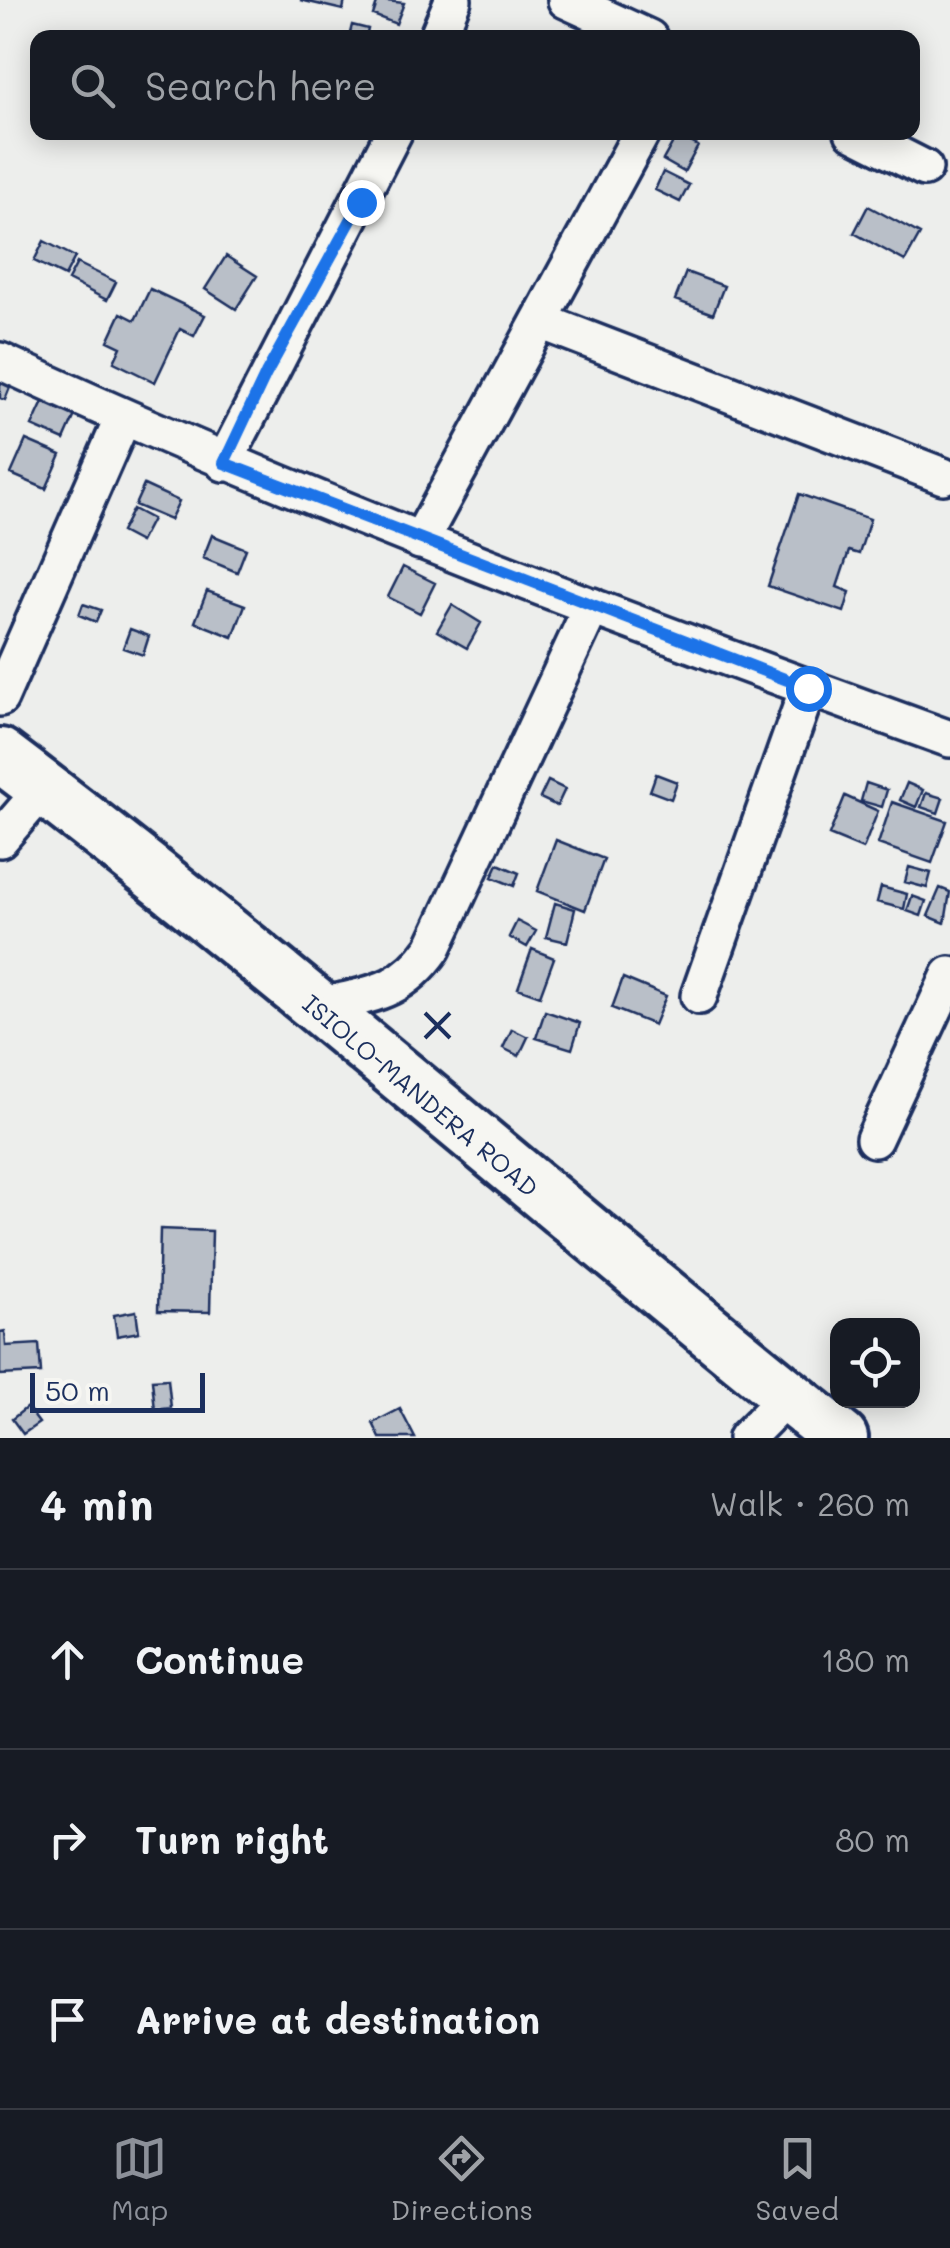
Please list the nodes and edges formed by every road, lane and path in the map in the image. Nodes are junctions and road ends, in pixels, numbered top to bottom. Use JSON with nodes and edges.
{"nodes":[{"id":1,"x":453,"y":0,"type":"edge"},
{"id":2,"x":566,"y":0,"type":"edge"},
{"id":3,"x":441,"y":30,"type":"edge"},
{"id":4,"x":631,"y":30,"type":"edge"},
{"id":5,"x":390,"y":140,"type":"edge"},
{"id":6,"x":638,"y":140,"type":"edge"},
{"id":7,"x":869,"y":140,"type":"edge"},
{"id":8,"x":924,"y":168,"type":"dead end"},
{"id":9,"x":540,"y":320,"type":"junction"},
{"id":10,"x":0,"y":361,"type":"edge"},
{"id":11,"x":123,"y":418,"type":"junction"},
{"id":12,"x":224,"y":463,"type":"junction"},
{"id":13,"x":943,"y":476,"type":"dead end"},
{"id":14,"x":420,"y":541,"type":"junction"},
{"id":15,"x":592,"y":606,"type":"junction"},
{"id":16,"x":808,"y":688,"type":"junction"},
{"id":17,"x":0,"y":698,"type":"edge"},
{"id":18,"x":950,"y":739,"type":"edge"},
{"id":19,"x":0,"y":755,"type":"edge"},
{"id":20,"x":44,"y":788,"type":"junction"},
{"id":21,"x":0,"y":839,"type":"edge"},
{"id":22,"x":950,"y":975,"type":"edge"},
{"id":23,"x":699,"y":996,"type":"dead end"},
{"id":24,"x":317,"y":1007,"type":"junction"},
{"id":25,"x":874,"y":1139,"type":"dead end"},
{"id":26,"x":788,"y":1396,"type":"junction"},
{"id":27,"x":746,"y":1438,"type":"edge"},
{"id":28,"x":841,"y":1438,"type":"edge"}],
"edges":[{"from":1,"to":3,"type":"street"},
{"from":2,"to":4,"type":"street"},
{"from":5,"to":12,"type":"street"},
{"from":6,"to":9,"type":"street"},
{"from":7,"to":8,"type":"street"},
{"from":9,"to":13,"type":"street"},
{"from":9,"to":14,"type":"street"},
{"from":10,"to":11,"type":"street"},
{"from":11,"to":12,"type":"street"},
{"from":11,"to":17,"type":"street"},
{"from":12,"to":14,"type":"street"},
{"from":14,"to":15,"type":"street"},
{"from":15,"to":16,"type":"street"},
{"from":15,"to":24,"type":"street"},
{"from":16,"to":18,"type":"street"},
{"from":16,"to":23,"type":"street"},
{"from":19,"to":20,"type":"highway","name":"ISIOLO-MANDERA ROAD"},
{"from":20,"to":21,"type":"street"},
{"from":20,"to":24,"type":"highway","name":"ISIOLO-MANDERA ROAD"},
{"from":22,"to":25,"type":"street"},
{"from":24,"to":26,"type":"highway","name":"ISIOLO-MANDERA ROAD"},
{"from":26,"to":27,"type":"street"},
{"from":26,"to":28,"type":"highway","name":"ISIOLO-MANDERA ROAD"}]}
